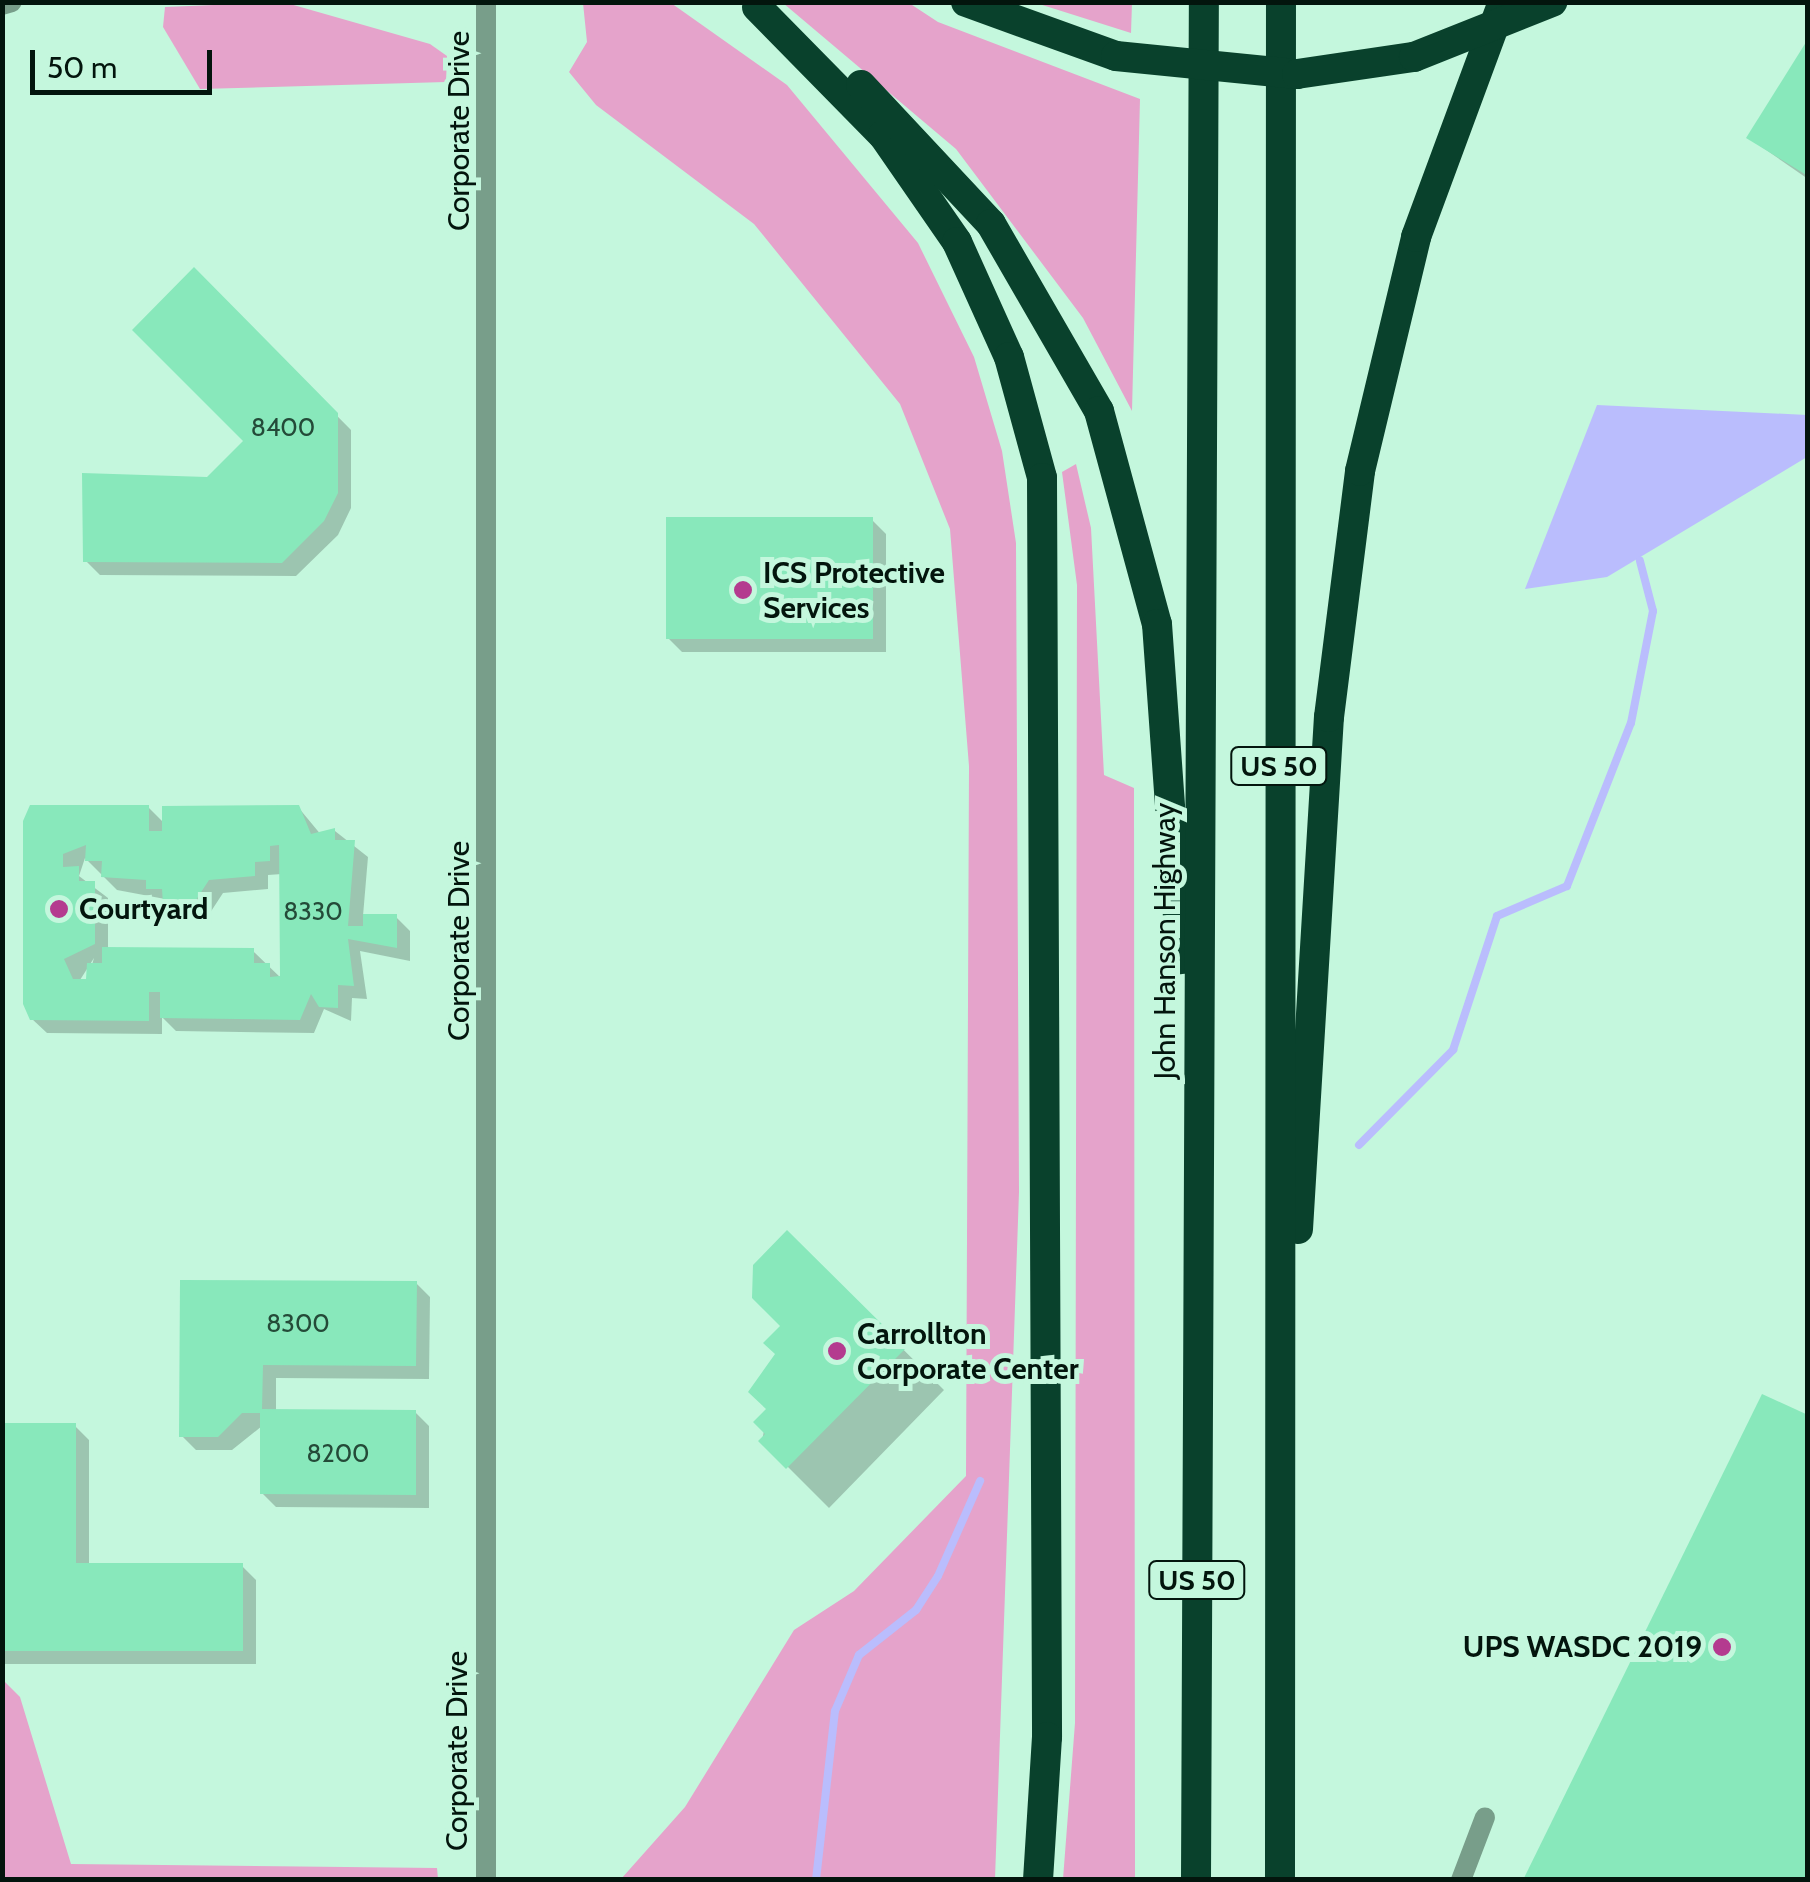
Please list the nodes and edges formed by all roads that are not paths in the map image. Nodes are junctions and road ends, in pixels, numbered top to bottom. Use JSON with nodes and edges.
{"nodes":[{"id":1,"x":12,"y":2,"type":"edge"},
{"id":2,"x":486,"y":2,"type":"edge"},
{"id":3,"x":966,"y":2,"type":"edge"},
{"id":4,"x":1204,"y":2,"type":"edge"},
{"id":5,"x":1281,"y":2,"type":"edge"},
{"id":6,"x":1503,"y":2,"type":"edge"},
{"id":7,"x":1517,"y":2,"type":"edge"},
{"id":8,"x":1552,"y":2,"type":"edge"},
{"id":9,"x":2,"y":5,"type":"edge"},
{"id":10,"x":754,"y":5,"type":"edge"},
{"id":11,"x":1443,"y":154,"type":"junction"},
{"id":12,"x":1198,"y":1281,"type":"junction"},
{"id":13,"x":1280,"y":1530,"type":"junction"},
{"id":14,"x":1485,"y":1817,"type":"dead end"},
{"id":15,"x":486,"y":1880,"type":"edge"},
{"id":16,"x":1038,"y":1880,"type":"edge"},
{"id":17,"x":1196,"y":1880,"type":"edge"},
{"id":18,"x":1280,"y":1880,"type":"edge"},
{"id":19,"x":1461,"y":1880,"type":"edge"}],
"edges":[{"from":1,"to":9,"type":"street"},
{"from":2,"to":15,"type":"street","name":"Corporate Drive"},
{"from":3,"to":8,"type":"highway","bridge":true},
{"from":4,"to":12,"type":"highway","name":"John Hanson Highway","number":"US 50"},
{"from":5,"to":13,"type":"highway","number":"US 50"},
{"from":6,"to":11,"type":"highway"},
{"from":7,"to":11,"type":"highway"},
{"from":10,"to":12,"type":"highway"},
{"from":10,"to":16,"type":"highway"},
{"from":11,"to":13,"type":"highway"},
{"from":12,"to":17,"type":"highway","name":"John Hanson Highway","number":"US 50"},
{"from":13,"to":18,"type":"highway","number":"US 50"},
{"from":14,"to":19,"type":"street"}]}
